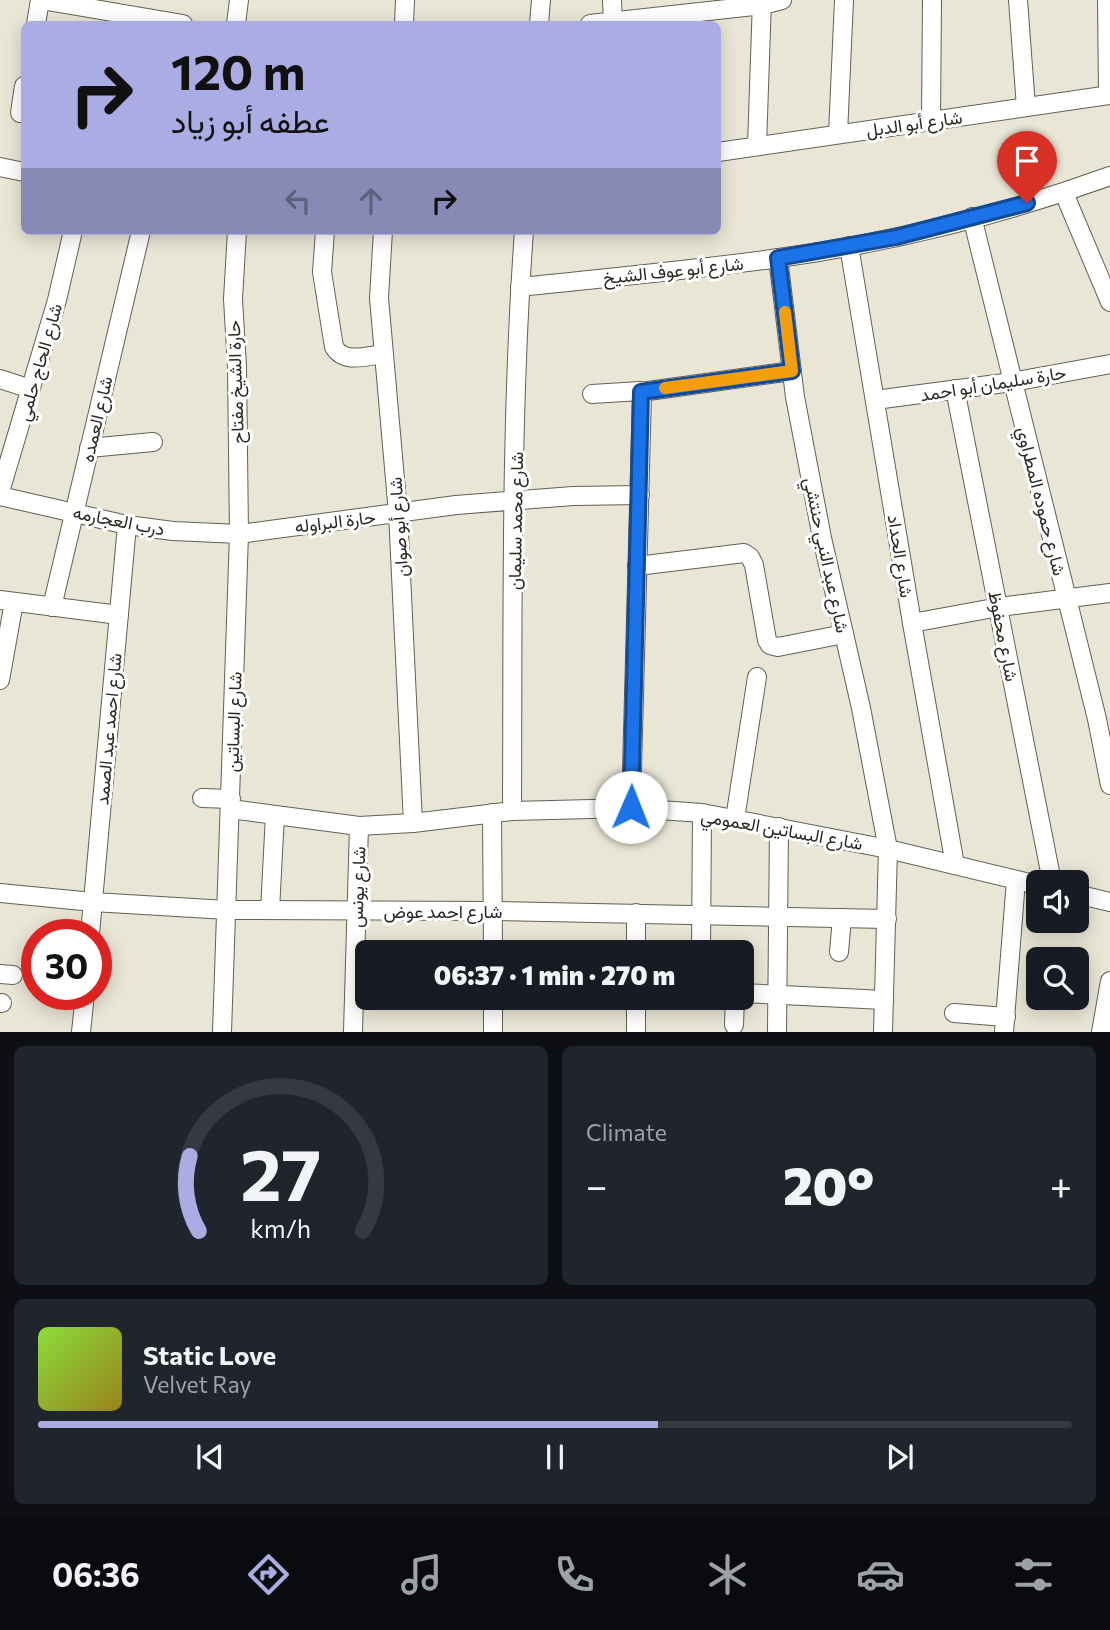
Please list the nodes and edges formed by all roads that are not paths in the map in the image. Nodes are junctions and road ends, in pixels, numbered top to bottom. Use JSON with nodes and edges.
{"nodes":[{"id":1,"x":41,"y":0,"type":"edge"},
{"id":2,"x":239,"y":0,"type":"edge"},
{"id":3,"x":405,"y":0,"type":"edge"},
{"id":4,"x":541,"y":0,"type":"edge"},
{"id":5,"x":612,"y":0,"type":"edge"},
{"id":6,"x":782,"y":0,"type":"edge"},
{"id":7,"x":844,"y":0,"type":"edge"},
{"id":8,"x":932,"y":0,"type":"edge"},
{"id":9,"x":1018,"y":0,"type":"edge"},
{"id":10,"x":1107,"y":0,"type":"edge"},
{"id":11,"x":763,"y":2,"type":"edge"},
{"id":12,"x":674,"y":20,"type":"edge"},
{"id":13,"x":37,"y":21,"type":"edge"},
{"id":14,"x":160,"y":21,"type":"edge"},
{"id":15,"x":236,"y":21,"type":"edge"},
{"id":16,"x":404,"y":21,"type":"edge"},
{"id":17,"x":539,"y":21,"type":"edge"},
{"id":18,"x":613,"y":21,"type":"edge"},
{"id":19,"x":644,"y":21,"type":"edge"},
{"id":20,"x":1109,"y":95,"type":"edge"},
{"id":21,"x":21,"y":106,"type":"edge"},
{"id":22,"x":1026,"y":107,"type":"junction"},
{"id":23,"x":20,"y":113,"type":"dead end"},
{"id":24,"x":931,"y":121,"type":"junction"},
{"id":25,"x":838,"y":134,"type":"junction"},
{"id":26,"x":757,"y":146,"type":"junction"},
{"id":27,"x":721,"y":152,"type":"edge"},
{"id":28,"x":0,"y":167,"type":"edge"},
{"id":29,"x":21,"y":172,"type":"edge"},
{"id":30,"x":1110,"y":176,"type":"edge"},
{"id":31,"x":1064,"y":192,"type":"junction"},
{"id":32,"x":972,"y":217,"type":"junction"},
{"id":33,"x":72,"y":235,"type":"edge"},
{"id":34,"x":140,"y":235,"type":"edge"},
{"id":35,"x":237,"y":235,"type":"edge"},
{"id":36,"x":325,"y":235,"type":"edge"},
{"id":37,"x":383,"y":235,"type":"edge"},
{"id":38,"x":524,"y":235,"type":"edge"},
{"id":39,"x":849,"y":246,"type":"junction"},
{"id":40,"x":778,"y":258,"type":"junction"},
{"id":41,"x":520,"y":287,"type":"junction"},
{"id":42,"x":1110,"y":302,"type":"edge"},
{"id":43,"x":383,"y":354,"type":"junction"},
{"id":44,"x":1110,"y":364,"type":"edge"},
{"id":45,"x":792,"y":371,"type":"junction"},
{"id":46,"x":0,"y":379,"type":"edge"},
{"id":47,"x":1012,"y":382,"type":"junction"},
{"id":48,"x":31,"y":389,"type":"junction"},
{"id":49,"x":955,"y":389,"type":"junction"},
{"id":50,"x":641,"y":392,"type":"junction"},
{"id":51,"x":592,"y":394,"type":"dead end"},
{"id":52,"x":875,"y":400,"type":"junction"},
{"id":53,"x":153,"y":442,"type":"dead end"},
{"id":54,"x":89,"y":448,"type":"junction"},
{"id":55,"x":0,"y":494,"type":"edge"},
{"id":56,"x":640,"y":495,"type":"junction"},
{"id":57,"x":514,"y":499,"type":"junction"},
{"id":58,"x":73,"y":512,"type":"junction"},
{"id":59,"x":398,"y":513,"type":"junction"},
{"id":60,"x":127,"y":524,"type":"junction"},
{"id":61,"x":239,"y":534,"type":"junction"},
{"id":62,"x":638,"y":566,"type":"junction"},
{"id":63,"x":1110,"y":593,"type":"edge"},
{"id":64,"x":1067,"y":598,"type":"junction"},
{"id":65,"x":7,"y":601,"type":"edge"},
{"id":66,"x":52,"y":607,"type":"junction"},
{"id":67,"x":999,"y":607,"type":"junction"},
{"id":68,"x":119,"y":615,"type":"junction"},
{"id":69,"x":912,"y":623,"type":"junction"},
{"id":70,"x":844,"y":634,"type":"junction"},
{"id":71,"x":757,"y":677,"type":"dead end"},
{"id":72,"x":0,"y":680,"type":"edge"},
{"id":73,"x":1110,"y":785,"type":"edge"},
{"id":74,"x":202,"y":798,"type":"dead end"},
{"id":75,"x":231,"y":804,"type":"junction"},
{"id":76,"x":631,"y":807,"type":"junction"},
{"id":77,"x":512,"y":811,"type":"junction"},
{"id":78,"x":492,"y":813,"type":"junction"},
{"id":79,"x":702,"y":813,"type":"junction"},
{"id":80,"x":275,"y":815,"type":"junction"},
{"id":81,"x":735,"y":819,"type":"junction"},
{"id":82,"x":413,"y":823,"type":"junction"},
{"id":83,"x":359,"y":826,"type":"junction"},
{"id":84,"x":779,"y":827,"type":"junction"},
{"id":85,"x":888,"y":849,"type":"junction"},
{"id":86,"x":955,"y":865,"type":"junction"},
{"id":87,"x":1050,"y":870,"type":"edge"},
{"id":88,"x":1016,"y":880,"type":"junction"},
{"id":89,"x":1026,"y":882,"type":"edge"},
{"id":90,"x":0,"y":893,"type":"edge"},
{"id":91,"x":1089,"y":897,"type":"edge"},
{"id":92,"x":93,"y":902,"type":"junction"},
{"id":93,"x":1110,"y":902,"type":"edge"},
{"id":94,"x":227,"y":910,"type":"junction"},
{"id":95,"x":270,"y":910,"type":"junction"},
{"id":96,"x":492,"y":911,"type":"junction"},
{"id":97,"x":356,"y":912,"type":"junction"},
{"id":98,"x":636,"y":913,"type":"junction"},
{"id":99,"x":701,"y":915,"type":"junction"},
{"id":100,"x":779,"y":917,"type":"junction"},
{"id":101,"x":842,"y":918,"type":"junction"},
{"id":102,"x":91,"y":919,"type":"edge"},
{"id":103,"x":887,"y":919,"type":"junction"},
{"id":104,"x":493,"y":940,"type":"edge"},
{"id":105,"x":636,"y":940,"type":"edge"},
{"id":106,"x":701,"y":940,"type":"edge"},
{"id":107,"x":839,"y":952,"type":"dead end"},
{"id":108,"x":1110,"y":981,"type":"edge"},
{"id":109,"x":754,"y":994,"type":"edge"},
{"id":110,"x":777,"y":995,"type":"junction"},
{"id":111,"x":884,"y":1000,"type":"junction"},
{"id":112,"x":83,"y":1010,"type":"edge"},
{"id":113,"x":493,"y":1010,"type":"edge"},
{"id":114,"x":636,"y":1010,"type":"edge"},
{"id":115,"x":735,"y":1010,"type":"edge"},
{"id":116,"x":954,"y":1013,"type":"dead end"},
{"id":117,"x":1005,"y":1024,"type":"edge"},
{"id":118,"x":734,"y":1025,"type":"dead end"},
{"id":119,"x":81,"y":1031,"type":"edge"},
{"id":120,"x":222,"y":1031,"type":"edge"},
{"id":121,"x":353,"y":1031,"type":"edge"},
{"id":122,"x":493,"y":1031,"type":"edge"},
{"id":123,"x":636,"y":1031,"type":"edge"},
{"id":124,"x":776,"y":1031,"type":"edge"},
{"id":125,"x":883,"y":1031,"type":"edge"},
{"id":126,"x":1101,"y":1031,"type":"edge"}],
"edges":[{"from":1,"to":13,"type":"street"},
{"from":1,"to":14,"type":"street"},
{"from":2,"to":15,"type":"street"},
{"from":3,"to":16,"type":"street"},
{"from":4,"to":17,"type":"street"},
{"from":5,"to":18,"type":"street"},
{"from":6,"to":11,"type":"street"},
{"from":7,"to":25,"type":"street"},
{"from":8,"to":24,"type":"street"},
{"from":9,"to":22,"type":"street"},
{"from":10,"to":20,"type":"street"},
{"from":11,"to":12,"type":"street"},
{"from":11,"to":26,"type":"street"},
{"from":12,"to":19,"type":"street"},
{"from":20,"to":22,"type":"street","name":"شارع أبو الدبل"},
{"from":21,"to":23,"type":"street"},
{"from":22,"to":24,"type":"street","name":"شارع أبو الدبل"},
{"from":24,"to":25,"type":"street","name":"شارع أبو الدبل"},
{"from":25,"to":26,"type":"street","name":"شارع أبو الدبل"},
{"from":26,"to":27,"type":"street","name":"شارع أبو الدبل"},
{"from":28,"to":29,"type":"street"},
{"from":30,"to":31,"type":"street","name":"شارع أبو عوف الشيخ"},
{"from":31,"to":32,"type":"street","name":"شارع أبو عوف الشيخ"},
{"from":31,"to":42,"type":"street"},
{"from":32,"to":39,"type":"street","name":"شارع أبو عوف الشيخ"},
{"from":32,"to":47,"type":"street","name":"شارع حموده المطراوي"},
{"from":33,"to":48,"type":"street","name":"شارع الحاج حلمي"},
{"from":34,"to":54,"type":"street","name":"شارع العمده"},
{"from":35,"to":61,"type":"street","name":"حارة الشيخ مفتاح"},
{"from":36,"to":43,"type":"street"},
{"from":37,"to":43,"type":"street","name":"شارع أبو صوان"},
{"from":38,"to":41,"type":"street","name":"شارع محمد سليمان"},
{"from":39,"to":40,"type":"street","name":"شارع أبو عوف الشيخ"},
{"from":39,"to":52,"type":"street","name":"شارع الحداد"},
{"from":40,"to":41,"type":"street","name":"شارع أبو عوف الشيخ"},
{"from":40,"to":45,"type":"street","name":"شارع عبد النبي حنتشي"},
{"from":41,"to":57,"type":"street","name":"شارع محمد سليمان"},
{"from":43,"to":59,"type":"street","name":"شارع أبو صوان"},
{"from":44,"to":47,"type":"street","name":"حارة سليمان أبو احمد"},
{"from":45,"to":50,"type":"street"},
{"from":45,"to":70,"type":"street","name":"شارع عبد النبي حنتشي"},
{"from":46,"to":48,"type":"street"},
{"from":47,"to":49,"type":"street","name":"حارة سليمان أبو احمد"},
{"from":47,"to":64,"type":"street","name":"شارع حموده المطراوي"},
{"from":48,"to":55,"type":"street","name":"شارع الحاج حلمي"},
{"from":49,"to":52,"type":"street","name":"حارة سليمان أبو احمد"},
{"from":49,"to":67,"type":"street","name":"شارع محفوظ"},
{"from":50,"to":51,"type":"street"},
{"from":50,"to":56,"type":"street"},
{"from":52,"to":69,"type":"street","name":"شارع الحداد"},
{"from":53,"to":54,"type":"street"},
{"from":54,"to":58,"type":"street","name":"شارع العمده"},
{"from":55,"to":58,"type":"street","name":"درب العجارمه"},
{"from":56,"to":57,"type":"street","name":"حارة البراوله"},
{"from":56,"to":62,"type":"street"},
{"from":57,"to":59,"type":"street","name":"حارة البراوله"},
{"from":57,"to":77,"type":"street","name":"شارع محمد سليمان"},
{"from":58,"to":60,"type":"street","name":"درب العجارمه"},
{"from":58,"to":66,"type":"street","name":"شارع العمده"},
{"from":59,"to":61,"type":"street","name":"حارة البراوله"},
{"from":59,"to":82,"type":"street","name":"شارع أبو صوان"},
{"from":60,"to":61,"type":"street","name":"درب العجارمه"},
{"from":60,"to":68,"type":"street","name":"شارع احمد عبد الصمد"},
{"from":61,"to":75,"type":"street","name":"شارع البساتين"},
{"from":62,"to":70,"type":"street"},
{"from":62,"to":76,"type":"street"},
{"from":63,"to":64,"type":"street"},
{"from":64,"to":67,"type":"street"},
{"from":64,"to":73,"type":"street","name":"شارع حموده المطراوي"},
{"from":65,"to":66,"type":"street"},
{"from":65,"to":72,"type":"street"},
{"from":66,"to":68,"type":"street"},
{"from":67,"to":69,"type":"street"},
{"from":67,"to":87,"type":"street","name":"شارع محفوظ"},
{"from":68,"to":92,"type":"street","name":"شارع احمد عبد الصمد"},
{"from":69,"to":86,"type":"street","name":"شارع الحداد"},
{"from":70,"to":85,"type":"street","name":"شارع عبد النبي حنتشي"},
{"from":71,"to":81,"type":"street"},
{"from":74,"to":75,"type":"street","name":"شارع البساتين العمومي"},
{"from":75,"to":80,"type":"street","name":"شارع البساتين العمومي"},
{"from":75,"to":94,"type":"street","name":"شارع البساتين"},
{"from":76,"to":77,"type":"street","name":"شارع البساتين العمومي"},
{"from":76,"to":79,"type":"street","name":"شارع البساتين العمومي"},
{"from":77,"to":78,"type":"street","name":"شارع البساتين العمومي"},
{"from":78,"to":82,"type":"street","name":"شارع البساتين العمومي"},
{"from":78,"to":96,"type":"street"},
{"from":79,"to":81,"type":"street","name":"شارع البساتين العمومي"},
{"from":79,"to":99,"type":"street"},
{"from":80,"to":83,"type":"street","name":"شارع البساتين العمومي"},
{"from":80,"to":95,"type":"street"},
{"from":81,"to":84,"type":"street","name":"شارع البساتين العمومي"},
{"from":82,"to":83,"type":"street","name":"شارع البساتين العمومي"},
{"from":83,"to":97,"type":"street","name":"شارع يونس"},
{"from":84,"to":85,"type":"street","name":"شارع البساتين العمومي"},
{"from":84,"to":100,"type":"street"},
{"from":85,"to":86,"type":"street","name":"شارع البساتين العمومي"},
{"from":85,"to":103,"type":"street","name":"شارع عبد النبي حنتشي"},
{"from":86,"to":88,"type":"street","name":"شارع البساتين العمومي"},
{"from":88,"to":89,"type":"street","name":"شارع البساتين العمومي"},
{"from":88,"to":117,"type":"street"},
{"from":90,"to":92,"type":"street","name":"شارع احمد عوض"},
{"from":91,"to":93,"type":"street"},
{"from":92,"to":94,"type":"street","name":"شارع احمد عوض"},
{"from":92,"to":102,"type":"street","name":"شارع احمد عبد الصمد"},
{"from":94,"to":95,"type":"street","name":"شارع احمد عوض"},
{"from":94,"to":120,"type":"street","name":"شارع البساتين"},
{"from":95,"to":97,"type":"street","name":"شارع احمد عوض"},
{"from":96,"to":97,"type":"street","name":"شارع احمد عوض"},
{"from":96,"to":98,"type":"street","name":"شارع احمد عوض"},
{"from":96,"to":104,"type":"street"},
{"from":97,"to":121,"type":"street","name":"شارع يونس"},
{"from":98,"to":99,"type":"street","name":"شارع احمد عوض"},
{"from":98,"to":105,"type":"street"},
{"from":99,"to":100,"type":"street","name":"شارع احمد عوض"},
{"from":99,"to":106,"type":"street"},
{"from":100,"to":101,"type":"street","name":"شارع احمد عوض"},
{"from":100,"to":110,"type":"street"},
{"from":101,"to":103,"type":"street","name":"شارع احمد عوض"},
{"from":101,"to":107,"type":"street"},
{"from":103,"to":111,"type":"street","name":"شارع عبد النبي حنتشي"},
{"from":108,"to":126,"type":"street"},
{"from":109,"to":110,"type":"street"},
{"from":110,"to":111,"type":"street"},
{"from":110,"to":124,"type":"street"},
{"from":111,"to":125,"type":"street","name":"شارع عبد النبي حنتشي"},
{"from":112,"to":119,"type":"street"},
{"from":113,"to":122,"type":"street"},
{"from":114,"to":123,"type":"street"},
{"from":115,"to":118,"type":"street"},
{"from":116,"to":117,"type":"street"}]}
